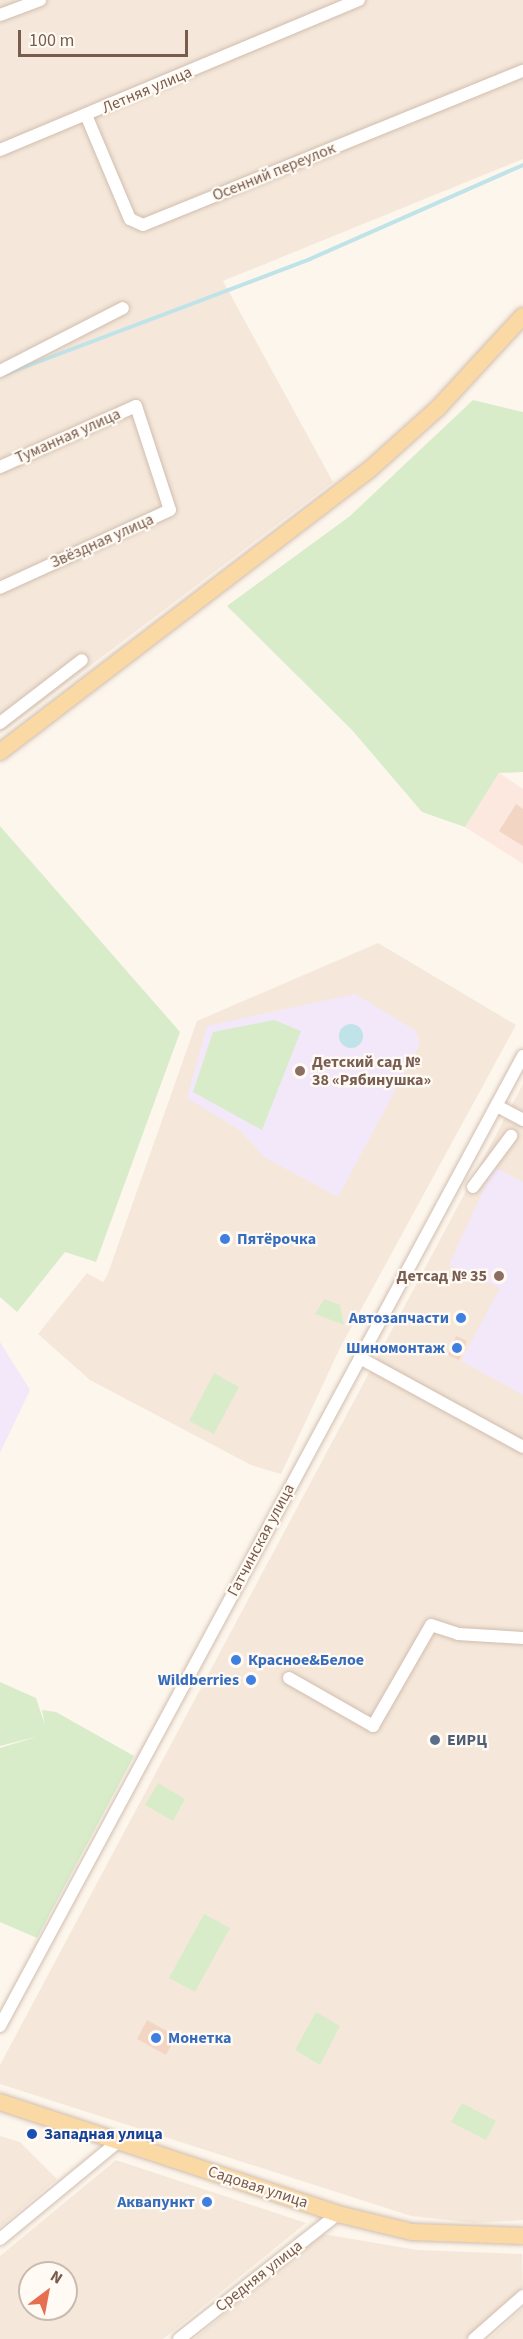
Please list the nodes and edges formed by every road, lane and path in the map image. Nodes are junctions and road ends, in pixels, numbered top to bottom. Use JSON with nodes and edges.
{"nodes":[{"id":1,"x":40,"y":0,"type":"edge"},
{"id":2,"x":359,"y":0,"type":"edge"},
{"id":3,"x":0,"y":15,"type":"edge"},
{"id":4,"x":523,"y":71,"type":"edge"},
{"id":5,"x":86,"y":115,"type":"junction"},
{"id":6,"x":0,"y":150,"type":"edge"},
{"id":7,"x":123,"y":308,"type":"dead end"},
{"id":8,"x":523,"y":316,"type":"edge"},
{"id":9,"x":0,"y":371,"type":"edge"},
{"id":10,"x":136,"y":406,"type":"joint"},
{"id":11,"x":0,"y":467,"type":"edge"},
{"id":12,"x":0,"y":588,"type":"edge"},
{"id":13,"x":82,"y":660,"type":"dead end"},
{"id":14,"x":0,"y":723,"type":"edge"},
{"id":15,"x":0,"y":752,"type":"edge"},
{"id":16,"x":523,"y":1056,"type":"edge"},
{"id":17,"x":497,"y":1106,"type":"junction"},
{"id":18,"x":523,"y":1120,"type":"edge"},
{"id":19,"x":511,"y":1136,"type":"dead end"},
{"id":20,"x":473,"y":1187,"type":"dead end"},
{"id":21,"x":360,"y":1358,"type":"junction"},
{"id":22,"x":523,"y":1447,"type":"edge"},
{"id":23,"x":523,"y":1638,"type":"edge"},
{"id":24,"x":289,"y":1678,"type":"dead end"},
{"id":25,"x":0,"y":2026,"type":"edge"},
{"id":26,"x":0,"y":2102,"type":"edge"},
{"id":27,"x":119,"y":2141,"type":"junction"},
{"id":28,"x":338,"y":2214,"type":"junction"},
{"id":29,"x":523,"y":2236,"type":"edge"},
{"id":30,"x":0,"y":2239,"type":"edge"},
{"id":31,"x":523,"y":2296,"type":"edge"},
{"id":32,"x":179,"y":2339,"type":"edge"},
{"id":33,"x":474,"y":2339,"type":"edge"}],
"edges":[{"from":1,"to":3,"type":"street"},
{"from":2,"to":5,"type":"street","name":"Летняя улица"},
{"from":4,"to":5,"type":"street","name":"Осенний переулок"},
{"from":5,"to":6,"type":"street","name":"Летняя улица"},
{"from":7,"to":9,"type":"street"},
{"from":8,"to":15,"type":"main road"},
{"from":10,"to":11,"type":"street","name":"Туманная улица"},
{"from":10,"to":12,"type":"street","name":"Звёздная улица"},
{"from":13,"to":14,"type":"street"},
{"from":16,"to":17,"type":"street","name":"Гатчинская улица"},
{"from":17,"to":18,"type":"street"},
{"from":17,"to":21,"type":"street","name":"Гатчинская улица"},
{"from":19,"to":20,"type":"street"},
{"from":21,"to":22,"type":"street"},
{"from":21,"to":25,"type":"street","name":"Гатчинская улица"},
{"from":23,"to":24,"type":"street"},
{"from":26,"to":27,"type":"main road","name":"Садовая улица"},
{"from":27,"to":28,"type":"main road","name":"Садовая улица"},
{"from":27,"to":30,"type":"street"},
{"from":28,"to":29,"type":"main road","name":"Садовая улица"},
{"from":28,"to":32,"type":"street","name":"Средняя улица"},
{"from":31,"to":33,"type":"street"}]}
